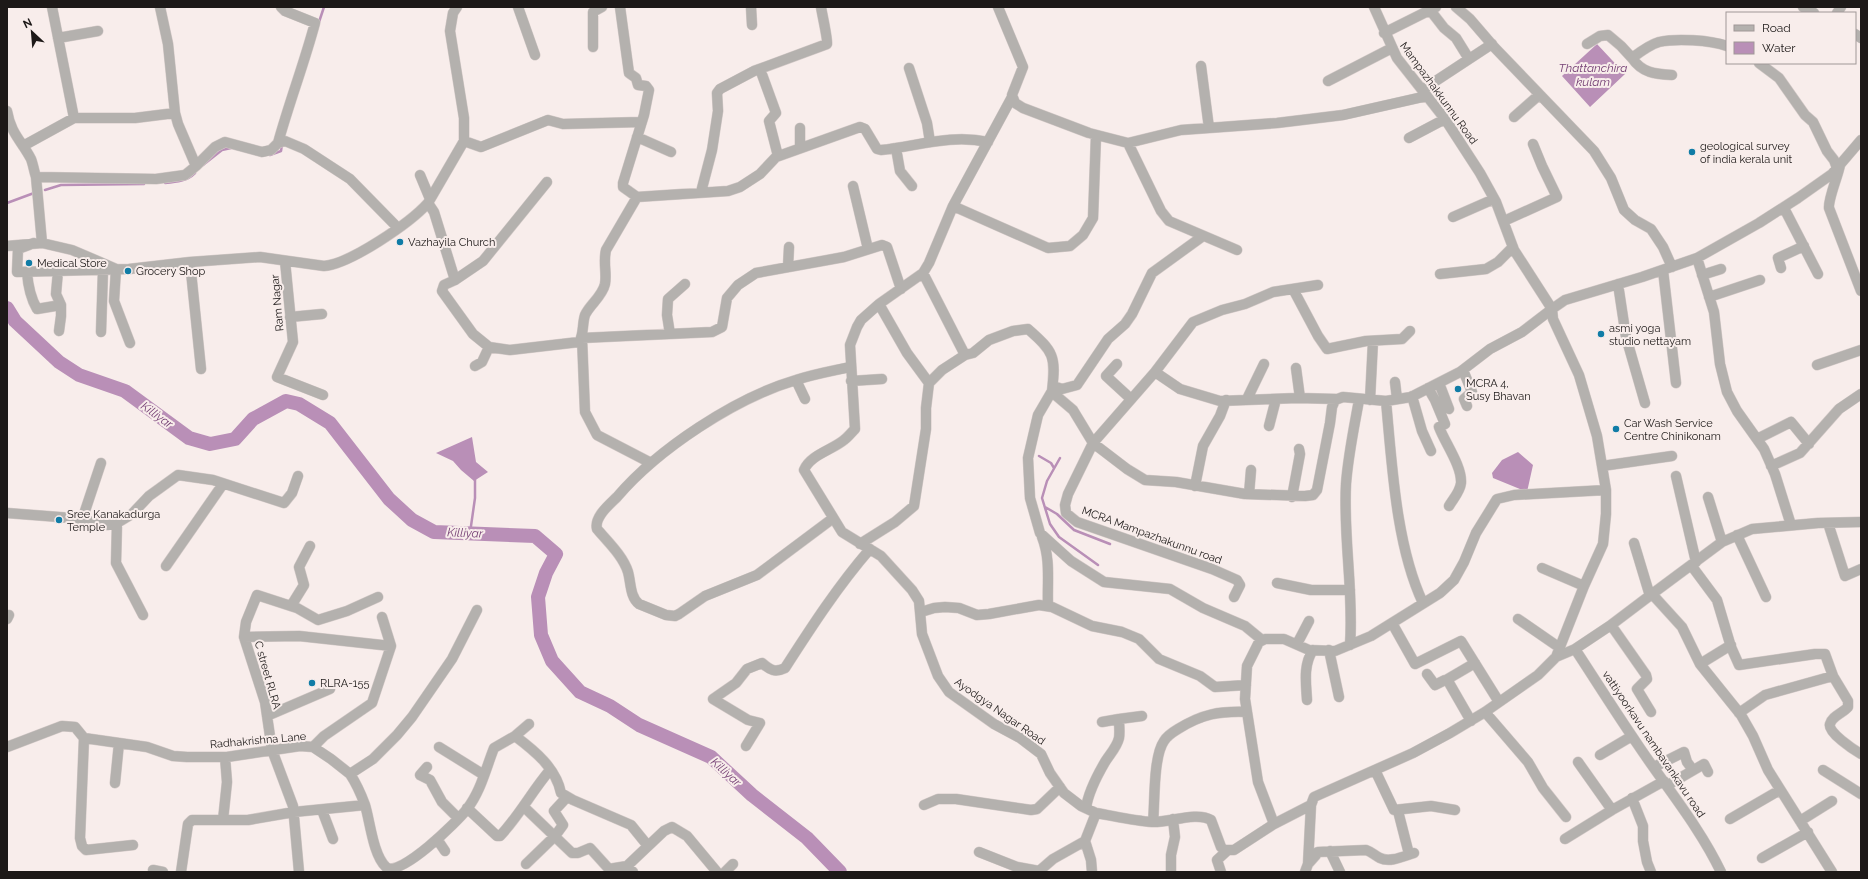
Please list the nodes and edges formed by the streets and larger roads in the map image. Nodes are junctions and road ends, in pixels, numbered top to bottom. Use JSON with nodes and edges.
{"nodes":[{"id":1,"x":52,"y":7,"type":"edge"},
{"id":2,"x":160,"y":7,"type":"edge"},
{"id":3,"x":281,"y":7,"type":"edge"},
{"id":4,"x":457,"y":7,"type":"edge"},
{"id":5,"x":518,"y":7,"type":"edge"},
{"id":6,"x":602,"y":7,"type":"edge"},
{"id":7,"x":620,"y":7,"type":"edge"},
{"id":8,"x":751,"y":7,"type":"edge"},
{"id":9,"x":821,"y":7,"type":"edge"},
{"id":10,"x":998,"y":7,"type":"edge"},
{"id":11,"x":1374,"y":7,"type":"edge"},
{"id":12,"x":1456,"y":7,"type":"edge"},
{"id":13,"x":1803,"y":7,"type":"edge"},
{"id":14,"x":1433,"y":8,"type":"edge"},
{"id":15,"x":1812,"y":12,"type":"edge"},
{"id":16,"x":752,"y":25,"type":"dead end"},
{"id":17,"x":98,"y":31,"type":"dead end"},
{"id":18,"x":1384,"y":33,"type":"junction"},
{"id":19,"x":58,"y":38,"type":"junction"},
{"id":20,"x":1492,"y":44,"type":"junction"},
{"id":21,"x":1587,"y":44,"type":"dead end"},
{"id":22,"x":1726,"y":46,"type":"edge"},
{"id":23,"x":593,"y":47,"type":"dead end"},
{"id":24,"x":1392,"y":48,"type":"junction"},
{"id":25,"x":534,"y":55,"type":"dead end"},
{"id":26,"x":1632,"y":58,"type":"junction"},
{"id":27,"x":1469,"y":59,"type":"junction"},
{"id":28,"x":1761,"y":64,"type":"edge"},
{"id":29,"x":1201,"y":66,"type":"dead end"},
{"id":30,"x":760,"y":68,"type":"junction"},
{"id":31,"x":908,"y":68,"type":"dead end"},
{"id":32,"x":1672,"y":75,"type":"dead end"},
{"id":33,"x":1328,"y":81,"type":"dead end"},
{"id":34,"x":1424,"y":93,"type":"junction"},
{"id":35,"x":1539,"y":95,"type":"junction"},
{"id":36,"x":1012,"y":97,"type":"junction"},
{"id":37,"x":7,"y":111,"type":"edge"},
{"id":38,"x":175,"y":113,"type":"junction"},
{"id":39,"x":1514,"y":117,"type":"dead end"},
{"id":40,"x":74,"y":118,"type":"junction"},
{"id":41,"x":1445,"y":119,"type":"junction"},
{"id":42,"x":641,"y":122,"type":"junction"},
{"id":43,"x":800,"y":128,"type":"dead end"},
{"id":44,"x":1209,"y":128,"type":"junction"},
{"id":45,"x":1096,"y":135,"type":"junction"},
{"id":46,"x":637,"y":137,"type":"junction"},
{"id":47,"x":1410,"y":138,"type":"dead end"},
{"id":48,"x":1861,"y":140,"type":"edge"},
{"id":49,"x":464,"y":141,"type":"junction"},
{"id":50,"x":281,"y":142,"type":"junction"},
{"id":51,"x":930,"y":142,"type":"junction"},
{"id":52,"x":988,"y":142,"type":"junction"},
{"id":53,"x":1128,"y":142,"type":"junction"},
{"id":54,"x":1533,"y":144,"type":"dead end"},
{"id":55,"x":23,"y":146,"type":"junction"},
{"id":56,"x":800,"y":148,"type":"junction"},
{"id":57,"x":896,"y":148,"type":"junction"},
{"id":58,"x":671,"y":152,"type":"dead end"},
{"id":59,"x":778,"y":156,"type":"junction"},
{"id":60,"x":196,"y":166,"type":"junction"},
{"id":61,"x":1839,"y":166,"type":"junction"},
{"id":62,"x":420,"y":175,"type":"dead end"},
{"id":63,"x":36,"y":182,"type":"junction"},
{"id":64,"x":547,"y":182,"type":"dead end"},
{"id":65,"x":853,"y":186,"type":"dead end"},
{"id":66,"x":912,"y":186,"type":"dead end"},
{"id":67,"x":701,"y":192,"type":"junction"},
{"id":68,"x":637,"y":197,"type":"junction"},
{"id":69,"x":1494,"y":199,"type":"junction"},
{"id":70,"x":429,"y":201,"type":"junction"},
{"id":71,"x":953,"y":206,"type":"junction"},
{"id":72,"x":1784,"y":208,"type":"junction"},
{"id":73,"x":1453,"y":217,"type":"dead end"},
{"id":74,"x":1504,"y":221,"type":"junction"},
{"id":75,"x":398,"y":228,"type":"junction"},
{"id":76,"x":1203,"y":236,"type":"junction"},
{"id":77,"x":38,"y":243,"type":"junction"},
{"id":78,"x":7,"y":246,"type":"edge"},
{"id":79,"x":1804,"y":246,"type":"junction"},
{"id":80,"x":789,"y":247,"type":"dead end"},
{"id":81,"x":1513,"y":248,"type":"junction"},
{"id":82,"x":868,"y":249,"type":"junction"},
{"id":83,"x":1237,"y":250,"type":"dead end"},
{"id":84,"x":1697,"y":258,"type":"junction"},
{"id":85,"x":285,"y":261,"type":"junction"},
{"id":86,"x":190,"y":262,"type":"junction"},
{"id":87,"x":788,"y":267,"type":"junction"},
{"id":88,"x":1781,"y":268,"type":"dead end"},
{"id":89,"x":116,"y":269,"type":"junction"},
{"id":90,"x":1668,"y":269,"type":"junction"},
{"id":91,"x":1721,"y":269,"type":"dead end"},
{"id":92,"x":103,"y":270,"type":"junction"},
{"id":93,"x":58,"y":271,"type":"junction"},
{"id":94,"x":27,"y":272,"type":"junction"},
{"id":95,"x":923,"y":273,"type":"junction"},
{"id":96,"x":1440,"y":274,"type":"dead end"},
{"id":97,"x":1818,"y":274,"type":"dead end"},
{"id":98,"x":1702,"y":275,"type":"junction"},
{"id":99,"x":455,"y":280,"type":"junction"},
{"id":100,"x":1760,"y":280,"type":"dead end"},
{"id":101,"x":685,"y":284,"type":"dead end"},
{"id":102,"x":1618,"y":284,"type":"junction"},
{"id":103,"x":1318,"y":285,"type":"dead end"},
{"id":104,"x":902,"y":289,"type":"junction"},
{"id":105,"x":1293,"y":289,"type":"junction"},
{"id":106,"x":1861,"y":291,"type":"edge"},
{"id":107,"x":1709,"y":297,"type":"junction"},
{"id":108,"x":879,"y":304,"type":"junction"},
{"id":109,"x":60,"y":305,"type":"junction"},
{"id":110,"x":1552,"y":309,"type":"junction"},
{"id":111,"x":322,"y":314,"type":"dead end"},
{"id":112,"x":290,"y":317,"type":"junction"},
{"id":113,"x":58,"y":331,"type":"dead end"},
{"id":114,"x":1410,"y":331,"type":"dead end"},
{"id":115,"x":100,"y":332,"type":"dead end"},
{"id":116,"x":670,"y":334,"type":"junction"},
{"id":117,"x":582,"y":338,"type":"junction"},
{"id":118,"x":1373,"y":341,"type":"junction"},
{"id":119,"x":130,"y":343,"type":"dead end"},
{"id":120,"x":489,"y":346,"type":"junction"},
{"id":121,"x":1861,"y":350,"type":"edge"},
{"id":122,"x":965,"y":356,"type":"junction"},
{"id":123,"x":1117,"y":364,"type":"dead end"},
{"id":124,"x":1264,"y":364,"type":"dead end"},
{"id":125,"x":1817,"y":364,"type":"dead end"},
{"id":126,"x":475,"y":366,"type":"dead end"},
{"id":127,"x":850,"y":367,"type":"junction"},
{"id":128,"x":1296,"y":368,"type":"dead end"},
{"id":129,"x":201,"y":369,"type":"dead end"},
{"id":130,"x":1463,"y":370,"type":"junction"},
{"id":131,"x":1155,"y":372,"type":"junction"},
{"id":132,"x":882,"y":379,"type":"dead end"},
{"id":133,"x":796,"y":380,"type":"junction"},
{"id":134,"x":851,"y":381,"type":"junction"},
{"id":135,"x":1395,"y":382,"type":"dead end"},
{"id":136,"x":929,"y":383,"type":"junction"},
{"id":137,"x":1439,"y":383,"type":"junction"},
{"id":138,"x":1676,"y":383,"type":"dead end"},
{"id":139,"x":1052,"y":388,"type":"junction"},
{"id":140,"x":1428,"y":388,"type":"junction"},
{"id":141,"x":1861,"y":394,"type":"edge"},
{"id":142,"x":323,"y":395,"type":"dead end"},
{"id":143,"x":1412,"y":396,"type":"junction"},
{"id":144,"x":1276,"y":398,"type":"junction"},
{"id":145,"x":1300,"y":398,"type":"junction"},
{"id":146,"x":805,"y":399,"type":"dead end"},
{"id":147,"x":1131,"y":399,"type":"junction"},
{"id":148,"x":1247,"y":399,"type":"junction"},
{"id":149,"x":1337,"y":399,"type":"junction"},
{"id":150,"x":1398,"y":399,"type":"junction"},
{"id":151,"x":1226,"y":400,"type":"junction"},
{"id":152,"x":1359,"y":400,"type":"junction"},
{"id":153,"x":1370,"y":400,"type":"junction"},
{"id":154,"x":1386,"y":401,"type":"junction"},
{"id":155,"x":1645,"y":404,"type":"dead end"},
{"id":156,"x":1467,"y":406,"type":"dead end"},
{"id":157,"x":1450,"y":409,"type":"dead end"},
{"id":158,"x":1269,"y":426,"type":"dead end"},
{"id":159,"x":1757,"y":439,"type":"junction"},
{"id":160,"x":1093,"y":443,"type":"junction"},
{"id":161,"x":1809,"y":444,"type":"junction"},
{"id":162,"x":1299,"y":449,"type":"dead end"},
{"id":163,"x":1431,"y":451,"type":"dead end"},
{"id":164,"x":1672,"y":456,"type":"dead end"},
{"id":165,"x":101,"y":463,"type":"dead end"},
{"id":166,"x":651,"y":463,"type":"junction"},
{"id":167,"x":1602,"y":466,"type":"junction"},
{"id":168,"x":1772,"y":466,"type":"junction"},
{"id":169,"x":1251,"y":470,"type":"dead end"},
{"id":170,"x":298,"y":476,"type":"dead end"},
{"id":171,"x":1676,"y":476,"type":"dead end"},
{"id":172,"x":223,"y":484,"type":"junction"},
{"id":173,"x":1195,"y":486,"type":"junction"},
{"id":174,"x":1606,"y":490,"type":"junction"},
{"id":175,"x":1248,"y":494,"type":"junction"},
{"id":176,"x":1292,"y":497,"type":"junction"},
{"id":177,"x":1708,"y":497,"type":"dead end"},
{"id":178,"x":1449,"y":506,"type":"dead end"},
{"id":179,"x":7,"y":513,"type":"edge"},
{"id":180,"x":832,"y":519,"type":"junction"},
{"id":181,"x":82,"y":520,"type":"junction"},
{"id":182,"x":1861,"y":522,"type":"edge"},
{"id":183,"x":117,"y":523,"type":"junction"},
{"id":184,"x":1828,"y":523,"type":"junction"},
{"id":185,"x":1791,"y":525,"type":"junction"},
{"id":186,"x":1040,"y":533,"type":"junction"},
{"id":187,"x":1737,"y":535,"type":"junction"},
{"id":188,"x":1722,"y":542,"type":"junction"},
{"id":189,"x":1634,"y":543,"type":"dead end"},
{"id":190,"x":860,"y":544,"type":"junction"},
{"id":191,"x":310,"y":546,"type":"dead end"},
{"id":192,"x":870,"y":549,"type":"junction"},
{"id":193,"x":1693,"y":564,"type":"junction"},
{"id":194,"x":166,"y":566,"type":"dead end"},
{"id":195,"x":1542,"y":568,"type":"dead end"},
{"id":196,"x":1861,"y":569,"type":"edge"},
{"id":197,"x":1277,"y":583,"type":"dead end"},
{"id":198,"x":1584,"y":586,"type":"junction"},
{"id":199,"x":1350,"y":590,"type":"junction"},
{"id":200,"x":1651,"y":595,"type":"junction"},
{"id":201,"x":378,"y":597,"type":"dead end"},
{"id":202,"x":1234,"y":597,"type":"dead end"},
{"id":203,"x":1766,"y":597,"type":"dead end"},
{"id":204,"x":1423,"y":603,"type":"junction"},
{"id":205,"x":291,"y":606,"type":"junction"},
{"id":206,"x":1048,"y":606,"type":"junction"},
{"id":207,"x":477,"y":610,"type":"dead end"},
{"id":208,"x":922,"y":612,"type":"junction"},
{"id":209,"x":143,"y":616,"type":"dead end"},
{"id":210,"x":382,"y":617,"type":"dead end"},
{"id":211,"x":1518,"y":619,"type":"dead end"},
{"id":212,"x":1309,"y":620,"type":"dead end"},
{"id":213,"x":1392,"y":623,"type":"junction"},
{"id":214,"x":1611,"y":625,"type":"junction"},
{"id":215,"x":244,"y":637,"type":"junction"},
{"id":216,"x":1262,"y":640,"type":"junction"},
{"id":217,"x":1297,"y":644,"type":"junction"},
{"id":218,"x":1350,"y":645,"type":"junction"},
{"id":219,"x":1731,"y":645,"type":"junction"},
{"id":220,"x":391,"y":646,"type":"junction"},
{"id":221,"x":1575,"y":649,"type":"junction"},
{"id":222,"x":1313,"y":650,"type":"junction"},
{"id":223,"x":1329,"y":650,"type":"junction"},
{"id":224,"x":1558,"y":653,"type":"junction"},
{"id":225,"x":1475,"y":663,"type":"junction"},
{"id":226,"x":1700,"y":664,"type":"junction"},
{"id":227,"x":1427,"y":674,"type":"dead end"},
{"id":228,"x":1833,"y":676,"type":"junction"},
{"id":229,"x":1446,"y":680,"type":"junction"},
{"id":230,"x":1246,"y":685,"type":"junction"},
{"id":231,"x":330,"y":689,"type":"dead end"},
{"id":232,"x":1339,"y":696,"type":"dead end"},
{"id":233,"x":1307,"y":700,"type":"dead end"},
{"id":234,"x":1499,"y":702,"type":"junction"},
{"id":235,"x":1247,"y":712,"type":"junction"},
{"id":236,"x":1485,"y":712,"type":"junction"},
{"id":237,"x":1651,"y":712,"type":"dead end"},
{"id":238,"x":1739,"y":713,"type":"junction"},
{"id":239,"x":267,"y":716,"type":"junction"},
{"id":240,"x":1142,"y":716,"type":"dead end"},
{"id":241,"x":1119,"y":719,"type":"junction"},
{"id":242,"x":1471,"y":721,"type":"junction"},
{"id":243,"x":1102,"y":722,"type":"dead end"},
{"id":244,"x":529,"y":724,"type":"dead end"},
{"id":245,"x":515,"y":736,"type":"junction"},
{"id":246,"x":1632,"y":736,"type":"junction"},
{"id":247,"x":84,"y":738,"type":"junction"},
{"id":248,"x":119,"y":743,"type":"junction"},
{"id":249,"x":746,"y":746,"type":"dead end"},
{"id":250,"x":7,"y":747,"type":"edge"},
{"id":251,"x":313,"y":747,"type":"junction"},
{"id":252,"x":439,"y":747,"type":"dead end"},
{"id":253,"x":272,"y":750,"type":"junction"},
{"id":254,"x":1861,"y":754,"type":"edge"},
{"id":255,"x":1600,"y":755,"type":"dead end"},
{"id":256,"x":226,"y":757,"type":"junction"},
{"id":257,"x":1578,"y":762,"type":"dead end"},
{"id":258,"x":427,"y":767,"type":"dead end"},
{"id":259,"x":1654,"y":767,"type":"junction"},
{"id":260,"x":550,"y":770,"type":"junction"},
{"id":261,"x":1375,"y":770,"type":"junction"},
{"id":262,"x":1693,"y":770,"type":"junction"},
{"id":263,"x":1823,"y":770,"type":"dead end"},
{"id":264,"x":1708,"y":772,"type":"dead end"},
{"id":265,"x":350,"y":774,"type":"junction"},
{"id":266,"x":484,"y":774,"type":"junction"},
{"id":267,"x":1666,"y":783,"type":"junction"},
{"id":268,"x":115,"y":784,"type":"dead end"},
{"id":269,"x":1060,"y":787,"type":"junction"},
{"id":270,"x":1780,"y":790,"type":"junction"},
{"id":271,"x":1861,"y":794,"type":"edge"},
{"id":272,"x":567,"y":797,"type":"junction"},
{"id":273,"x":1632,"y":798,"type":"junction"},
{"id":274,"x":1832,"y":801,"type":"dead end"},
{"id":275,"x":365,"y":805,"type":"junction"},
{"id":276,"x":924,"y":805,"type":"dead end"},
{"id":277,"x":1311,"y":806,"type":"junction"},
{"id":278,"x":524,"y":807,"type":"junction"},
{"id":279,"x":467,"y":808,"type":"junction"},
{"id":280,"x":1086,"y":808,"type":"junction"},
{"id":281,"x":322,"y":810,"type":"junction"},
{"id":282,"x":1455,"y":810,"type":"dead end"},
{"id":283,"x":1612,"y":810,"type":"junction"},
{"id":284,"x":1398,"y":811,"type":"junction"},
{"id":285,"x":294,"y":812,"type":"junction"},
{"id":286,"x":1096,"y":813,"type":"junction"},
{"id":287,"x":1566,"y":817,"type":"dead end"},
{"id":288,"x":458,"y":818,"type":"junction"},
{"id":289,"x":1173,"y":819,"type":"junction"},
{"id":290,"x":1730,"y":819,"type":"dead end"},
{"id":291,"x":224,"y":820,"type":"junction"},
{"id":292,"x":1800,"y":821,"type":"junction"},
{"id":293,"x":1153,"y":822,"type":"junction"},
{"id":294,"x":1274,"y":824,"type":"junction"},
{"id":295,"x":1808,"y":832,"type":"junction"},
{"id":296,"x":555,"y":836,"type":"junction"},
{"id":297,"x":333,"y":839,"type":"dead end"},
{"id":298,"x":437,"y":839,"type":"junction"},
{"id":299,"x":1565,"y":839,"type":"dead end"},
{"id":300,"x":1085,"y":841,"type":"junction"},
{"id":301,"x":133,"y":845,"type":"dead end"},
{"id":302,"x":648,"y":846,"type":"junction"},
{"id":303,"x":1228,"y":850,"type":"junction"},
{"id":304,"x":445,"y":851,"type":"dead end"},
{"id":305,"x":1330,"y":851,"type":"junction"},
{"id":306,"x":978,"y":852,"type":"dead end"},
{"id":307,"x":1762,"y":858,"type":"dead end"},
{"id":308,"x":526,"y":864,"type":"dead end"},
{"id":309,"x":733,"y":864,"type":"dead end"},
{"id":310,"x":1306,"y":868,"type":"edge"},
{"id":311,"x":630,"y":869,"type":"edge"},
{"id":312,"x":387,"y":870,"type":"edge"},
{"id":313,"x":606,"y":870,"type":"edge"},
{"id":314,"x":181,"y":872,"type":"edge"},
{"id":315,"x":299,"y":872,"type":"edge"},
{"id":316,"x":717,"y":872,"type":"edge"},
{"id":317,"x":725,"y":872,"type":"edge"},
{"id":318,"x":1038,"y":872,"type":"edge"},
{"id":319,"x":1092,"y":872,"type":"edge"},
{"id":320,"x":1171,"y":872,"type":"edge"},
{"id":321,"x":1221,"y":872,"type":"edge"},
{"id":322,"x":1340,"y":872,"type":"edge"},
{"id":323,"x":1652,"y":872,"type":"edge"},
{"id":324,"x":1721,"y":872,"type":"edge"},
{"id":325,"x":1832,"y":872,"type":"edge"}],
"edges":[{"from":1,"to":19,"type":"street"},
{"from":2,"to":38,"type":"street"},
{"from":3,"to":50,"type":"street"},
{"from":4,"to":49,"type":"street"},
{"from":5,"to":25,"type":"street"},
{"from":6,"to":23,"type":"street"},
{"from":7,"to":42,"type":"street"},
{"from":8,"to":16,"type":"street"},
{"from":9,"to":30,"type":"street"},
{"from":10,"to":36,"type":"street"},
{"from":11,"to":18,"type":"street","name":"Mampazhakkunnu Road"},
{"from":12,"to":20,"type":"street"},
{"from":13,"to":15,"type":"street"},
{"from":14,"to":18,"type":"street"},
{"from":14,"to":27,"type":"street"},
{"from":17,"to":19,"type":"street"},
{"from":18,"to":24,"type":"street","name":"Mampazhakkunnu Road"},
{"from":19,"to":40,"type":"street"},
{"from":20,"to":27,"type":"street"},
{"from":20,"to":35,"type":"street"},
{"from":21,"to":26,"type":"street"},
{"from":22,"to":26,"type":"street"},
{"from":24,"to":33,"type":"street"},
{"from":24,"to":34,"type":"street","name":"Mampazhakkunnu Road"},
{"from":26,"to":32,"type":"street"},
{"from":27,"to":34,"type":"street"},
{"from":28,"to":61,"type":"street"},
{"from":29,"to":44,"type":"street"},
{"from":30,"to":59,"type":"street"},
{"from":30,"to":67,"type":"street"},
{"from":31,"to":51,"type":"street"},
{"from":34,"to":41,"type":"street","name":"Mampazhakkunnu Road"},
{"from":34,"to":44,"type":"street"},
{"from":35,"to":39,"type":"street"},
{"from":35,"to":90,"type":"street"},
{"from":36,"to":45,"type":"street"},
{"from":36,"to":52,"type":"street"},
{"from":37,"to":55,"type":"street"},
{"from":38,"to":40,"type":"street"},
{"from":38,"to":60,"type":"street"},
{"from":40,"to":55,"type":"street"},
{"from":41,"to":47,"type":"street"},
{"from":41,"to":69,"type":"street","name":"Mampazhakkunnu Road"},
{"from":42,"to":46,"type":"street"},
{"from":42,"to":49,"type":"street"},
{"from":43,"to":56,"type":"street"},
{"from":44,"to":53,"type":"street"},
{"from":45,"to":53,"type":"street"},
{"from":45,"to":71,"type":"street"},
{"from":46,"to":58,"type":"street"},
{"from":46,"to":68,"type":"street"},
{"from":48,"to":61,"type":"street"},
{"from":49,"to":70,"type":"street"},
{"from":50,"to":60,"type":"street"},
{"from":50,"to":75,"type":"street"},
{"from":51,"to":52,"type":"street"},
{"from":51,"to":57,"type":"street"},
{"from":52,"to":71,"type":"street"},
{"from":53,"to":76,"type":"street"},
{"from":54,"to":74,"type":"street"},
{"from":55,"to":63,"type":"street"},
{"from":56,"to":57,"type":"street"},
{"from":56,"to":59,"type":"street"},
{"from":57,"to":66,"type":"street"},
{"from":59,"to":67,"type":"street"},
{"from":60,"to":63,"type":"street"},
{"from":61,"to":72,"type":"street"},
{"from":61,"to":106,"type":"street"},
{"from":62,"to":70,"type":"street"},
{"from":63,"to":77,"type":"street"},
{"from":64,"to":99,"type":"street"},
{"from":65,"to":82,"type":"street"},
{"from":67,"to":68,"type":"street"},
{"from":68,"to":117,"type":"street"},
{"from":69,"to":73,"type":"street"},
{"from":69,"to":74,"type":"street","name":"Mampazhakkunnu Road"},
{"from":70,"to":75,"type":"street"},
{"from":70,"to":99,"type":"street"},
{"from":71,"to":95,"type":"street"},
{"from":72,"to":79,"type":"street"},
{"from":72,"to":84,"type":"street"},
{"from":74,"to":81,"type":"street","name":"Mampazhakkunnu Road"},
{"from":75,"to":85,"type":"street"},
{"from":76,"to":83,"type":"street"},
{"from":76,"to":139,"type":"street"},
{"from":77,"to":78,"type":"street"},
{"from":77,"to":89,"type":"street"},
{"from":77,"to":94,"type":"street"},
{"from":79,"to":88,"type":"street"},
{"from":79,"to":97,"type":"street"},
{"from":80,"to":87,"type":"street"},
{"from":81,"to":96,"type":"street"},
{"from":81,"to":110,"type":"street","name":"Mampazhakkunnu Road"},
{"from":82,"to":87,"type":"street"},
{"from":82,"to":104,"type":"street"},
{"from":84,"to":90,"type":"street"},
{"from":84,"to":98,"type":"street"},
{"from":85,"to":86,"type":"street"},
{"from":85,"to":112,"type":"street","name":"Ram Nagar"},
{"from":86,"to":89,"type":"street"},
{"from":86,"to":129,"type":"street"},
{"from":87,"to":116,"type":"street"},
{"from":89,"to":92,"type":"street"},
{"from":89,"to":119,"type":"street"},
{"from":90,"to":102,"type":"street"},
{"from":90,"to":138,"type":"street"},
{"from":91,"to":98,"type":"street"},
{"from":92,"to":93,"type":"street"},
{"from":92,"to":115,"type":"street"},
{"from":93,"to":94,"type":"street"},
{"from":93,"to":109,"type":"street"},
{"from":94,"to":109,"type":"street"},
{"from":95,"to":104,"type":"street"},
{"from":95,"to":122,"type":"street"},
{"from":98,"to":107,"type":"street"},
{"from":99,"to":120,"type":"street"},
{"from":100,"to":107,"type":"street"},
{"from":101,"to":116,"type":"street"},
{"from":102,"to":110,"type":"street"},
{"from":102,"to":155,"type":"street"},
{"from":103,"to":105,"type":"street","name":"MCRA Mampazhakunnu road"},
{"from":104,"to":108,"type":"street"},
{"from":105,"to":118,"type":"street"},
{"from":105,"to":131,"type":"street","name":"MCRA Mampazhakunnu road"},
{"from":107,"to":159,"type":"street"},
{"from":108,"to":127,"type":"street"},
{"from":108,"to":136,"type":"street"},
{"from":109,"to":113,"type":"street"},
{"from":110,"to":130,"type":"street"},
{"from":110,"to":167,"type":"street","name":"Mampazhakkunnu Road"},
{"from":111,"to":112,"type":"street"},
{"from":112,"to":142,"type":"street","name":"Ram Nagar"},
{"from":114,"to":118,"type":"street"},
{"from":116,"to":117,"type":"street"},
{"from":117,"to":120,"type":"street"},
{"from":117,"to":166,"type":"street"},
{"from":118,"to":153,"type":"street"},
{"from":120,"to":126,"type":"street"},
{"from":121,"to":125,"type":"street"},
{"from":122,"to":136,"type":"street"},
{"from":122,"to":139,"type":"street"},
{"from":123,"to":147,"type":"street"},
{"from":124,"to":148,"type":"street"},
{"from":127,"to":133,"type":"street"},
{"from":127,"to":134,"type":"street"},
{"from":128,"to":145,"type":"street"},
{"from":130,"to":137,"type":"street"},
{"from":130,"to":156,"type":"street"},
{"from":131,"to":147,"type":"street","name":"MCRA Mampazhakunnu road"},
{"from":131,"to":151,"type":"street"},
{"from":132,"to":134,"type":"street"},
{"from":133,"to":146,"type":"street"},
{"from":133,"to":166,"type":"street"},
{"from":134,"to":180,"type":"street","name":"Ayodgya Nagar Road"},
{"from":135,"to":150,"type":"street"},
{"from":136,"to":190,"type":"street"},
{"from":137,"to":140,"type":"street"},
{"from":137,"to":157,"type":"street"},
{"from":139,"to":160,"type":"street"},
{"from":139,"to":186,"type":"street"},
{"from":140,"to":143,"type":"street"},
{"from":140,"to":178,"type":"street"},
{"from":141,"to":161,"type":"street"},
{"from":143,"to":150,"type":"street"},
{"from":143,"to":163,"type":"street"},
{"from":144,"to":145,"type":"street"},
{"from":144,"to":148,"type":"street"},
{"from":144,"to":158,"type":"street"},
{"from":145,"to":149,"type":"street"},
{"from":147,"to":160,"type":"street","name":"MCRA Mampazhakunnu road"},
{"from":148,"to":151,"type":"street"},
{"from":149,"to":152,"type":"street"},
{"from":149,"to":176,"type":"street"},
{"from":150,"to":154,"type":"street"},
{"from":151,"to":173,"type":"street"},
{"from":152,"to":153,"type":"street"},
{"from":152,"to":199,"type":"street"},
{"from":153,"to":154,"type":"street"},
{"from":154,"to":204,"type":"street"},
{"from":159,"to":161,"type":"street"},
{"from":159,"to":168,"type":"street"},
{"from":160,"to":173,"type":"street"},
{"from":160,"to":202,"type":"street","name":"MCRA Mampazhakunnu road"},
{"from":161,"to":168,"type":"street"},
{"from":162,"to":176,"type":"street"},
{"from":164,"to":167,"type":"street"},
{"from":165,"to":181,"type":"street"},
{"from":166,"to":180,"type":"street"},
{"from":167,"to":174,"type":"street","name":"Mampazhakkunnu Road"},
{"from":168,"to":185,"type":"street"},
{"from":169,"to":175,"type":"street"},
{"from":170,"to":172,"type":"street"},
{"from":171,"to":193,"type":"street"},
{"from":172,"to":183,"type":"street"},
{"from":172,"to":194,"type":"street"},
{"from":173,"to":175,"type":"street"},
{"from":174,"to":198,"type":"street","name":"Mampazhakkunnu Road"},
{"from":174,"to":204,"type":"street"},
{"from":175,"to":176,"type":"street"},
{"from":177,"to":188,"type":"street"},
{"from":179,"to":181,"type":"street"},
{"from":180,"to":190,"type":"street","name":"Ayodgya Nagar Road"},
{"from":181,"to":183,"type":"street"},
{"from":182,"to":184,"type":"street"},
{"from":183,"to":209,"type":"street"},
{"from":184,"to":185,"type":"street"},
{"from":184,"to":196,"type":"street"},
{"from":185,"to":187,"type":"street"},
{"from":186,"to":206,"type":"street"},
{"from":186,"to":216,"type":"street"},
{"from":187,"to":188,"type":"street"},
{"from":187,"to":203,"type":"street"},
{"from":188,"to":193,"type":"street"},
{"from":189,"to":200,"type":"street"},
{"from":190,"to":192,"type":"street","name":"Ayodgya Nagar Road"},
{"from":191,"to":205,"type":"street"},
{"from":192,"to":208,"type":"street","name":"Ayodgya Nagar Road"},
{"from":192,"to":249,"type":"street"},
{"from":193,"to":200,"type":"street"},
{"from":193,"to":219,"type":"street"},
{"from":195,"to":198,"type":"street"},
{"from":197,"to":199,"type":"street"},
{"from":198,"to":224,"type":"street","name":"Mampazhakkunnu Road"},
{"from":199,"to":218,"type":"street"},
{"from":200,"to":214,"type":"street"},
{"from":200,"to":226,"type":"street"},
{"from":201,"to":205,"type":"street","name":"C street RLRA"},
{"from":204,"to":213,"type":"street"},
{"from":205,"to":215,"type":"street","name":"C street RLRA"},
{"from":206,"to":208,"type":"street"},
{"from":206,"to":230,"type":"street"},
{"from":207,"to":265,"type":"street"},
{"from":208,"to":269,"type":"street","name":"Ayodgya Nagar Road"},
{"from":210,"to":220,"type":"street"},
{"from":211,"to":224,"type":"street"},
{"from":212,"to":217,"type":"street"},
{"from":213,"to":218,"type":"street"},
{"from":213,"to":225,"type":"street"},
{"from":214,"to":221,"type":"street"},
{"from":214,"to":237,"type":"street"},
{"from":215,"to":220,"type":"street"},
{"from":215,"to":239,"type":"street","name":"C street RLRA"},
{"from":216,"to":217,"type":"street"},
{"from":216,"to":230,"type":"street"},
{"from":217,"to":222,"type":"street"},
{"from":218,"to":223,"type":"street"},
{"from":219,"to":226,"type":"street"},
{"from":219,"to":228,"type":"street"},
{"from":220,"to":251,"type":"street"},
{"from":221,"to":224,"type":"street"},
{"from":221,"to":246,"type":"street","name":"vattiyoorkavu nambavankavu road"},
{"from":222,"to":223,"type":"street"},
{"from":222,"to":233,"type":"street"},
{"from":223,"to":232,"type":"street"},
{"from":224,"to":234,"type":"street"},
{"from":225,"to":229,"type":"street"},
{"from":225,"to":234,"type":"street"},
{"from":226,"to":238,"type":"street"},
{"from":227,"to":229,"type":"street"},
{"from":228,"to":238,"type":"street"},
{"from":228,"to":254,"type":"street"},
{"from":229,"to":242,"type":"street"},
{"from":230,"to":235,"type":"street"},
{"from":231,"to":239,"type":"street"},
{"from":234,"to":236,"type":"street"},
{"from":235,"to":293,"type":"street"},
{"from":235,"to":294,"type":"street"},
{"from":236,"to":242,"type":"street"},
{"from":236,"to":287,"type":"street"},
{"from":238,"to":270,"type":"street"},
{"from":239,"to":253,"type":"street","name":"C street RLRA"},
{"from":240,"to":241,"type":"street"},
{"from":241,"to":243,"type":"street"},
{"from":241,"to":280,"type":"street"},
{"from":242,"to":261,"type":"street"},
{"from":244,"to":245,"type":"street"},
{"from":245,"to":260,"type":"street"},
{"from":245,"to":266,"type":"street"},
{"from":246,"to":255,"type":"street"},
{"from":246,"to":259,"type":"street","name":"vattiyoorkavu nambavankavu road"},
{"from":247,"to":248,"type":"street","name":"Radhakrishna Lane"},
{"from":247,"to":250,"type":"street","name":"Radhakrishna Lane"},
{"from":247,"to":301,"type":"street"},
{"from":248,"to":256,"type":"street","name":"Radhakrishna Lane"},
{"from":248,"to":268,"type":"street"},
{"from":251,"to":253,"type":"street","name":"Radhakrishna Lane"},
{"from":251,"to":265,"type":"street","name":"Radhakrishna Lane"},
{"from":252,"to":266,"type":"street"},
{"from":253,"to":256,"type":"street","name":"Radhakrishna Lane"},
{"from":253,"to":285,"type":"street","name":"C street RLRA"},
{"from":256,"to":291,"type":"street"},
{"from":257,"to":283,"type":"street"},
{"from":258,"to":288,"type":"street"},
{"from":259,"to":262,"type":"street"},
{"from":259,"to":267,"type":"street","name":"vattiyoorkavu nambavankavu road"},
{"from":260,"to":272,"type":"street"},
{"from":260,"to":278,"type":"street"},
{"from":261,"to":277,"type":"street"},
{"from":261,"to":284,"type":"street"},
{"from":262,"to":264,"type":"street"},
{"from":262,"to":267,"type":"street"},
{"from":263,"to":271,"type":"street"},
{"from":265,"to":275,"type":"street"},
{"from":266,"to":279,"type":"street"},
{"from":267,"to":273,"type":"street"},
{"from":267,"to":324,"type":"street","name":"vattiyoorkavu nambavankavu road"},
{"from":269,"to":276,"type":"street"},
{"from":269,"to":280,"type":"street","name":"Ayodgya Nagar Road"},
{"from":270,"to":290,"type":"street"},
{"from":270,"to":292,"type":"street"},
{"from":272,"to":296,"type":"street"},
{"from":272,"to":302,"type":"street"},
{"from":273,"to":283,"type":"street"},
{"from":273,"to":323,"type":"street"},
{"from":274,"to":292,"type":"street"},
{"from":275,"to":281,"type":"street"},
{"from":275,"to":312,"type":"street"},
{"from":277,"to":294,"type":"street"},
{"from":277,"to":310,"type":"street"},
{"from":278,"to":279,"type":"street"},
{"from":278,"to":296,"type":"street"},
{"from":279,"to":288,"type":"street"},
{"from":280,"to":286,"type":"street","name":"Ayodgya Nagar Road"},
{"from":281,"to":285,"type":"street"},
{"from":281,"to":297,"type":"street"},
{"from":282,"to":284,"type":"street"},
{"from":283,"to":299,"type":"street"},
{"from":284,"to":305,"type":"street"},
{"from":285,"to":291,"type":"street"},
{"from":285,"to":315,"type":"street","name":"C street RLRA"},
{"from":286,"to":293,"type":"street","name":"Ayodgya Nagar Road"},
{"from":286,"to":300,"type":"street"},
{"from":288,"to":298,"type":"street"},
{"from":289,"to":293,"type":"street","name":"Ayodgya Nagar Road"},
{"from":289,"to":303,"type":"street","name":"Ayodgya Nagar Road"},
{"from":289,"to":320,"type":"street"},
{"from":291,"to":314,"type":"street"},
{"from":292,"to":295,"type":"street"},
{"from":294,"to":303,"type":"street"},
{"from":295,"to":307,"type":"street"},
{"from":295,"to":325,"type":"street"},
{"from":296,"to":308,"type":"street"},
{"from":296,"to":313,"type":"street"},
{"from":298,"to":304,"type":"street"},
{"from":298,"to":312,"type":"street"},
{"from":300,"to":318,"type":"street"},
{"from":300,"to":319,"type":"street"},
{"from":302,"to":311,"type":"street"},
{"from":302,"to":316,"type":"street"},
{"from":303,"to":321,"type":"street"},
{"from":305,"to":310,"type":"street"},
{"from":305,"to":322,"type":"street"},
{"from":306,"to":318,"type":"street"},
{"from":309,"to":317,"type":"street"},
{"from":311,"to":313,"type":"street"}]}
